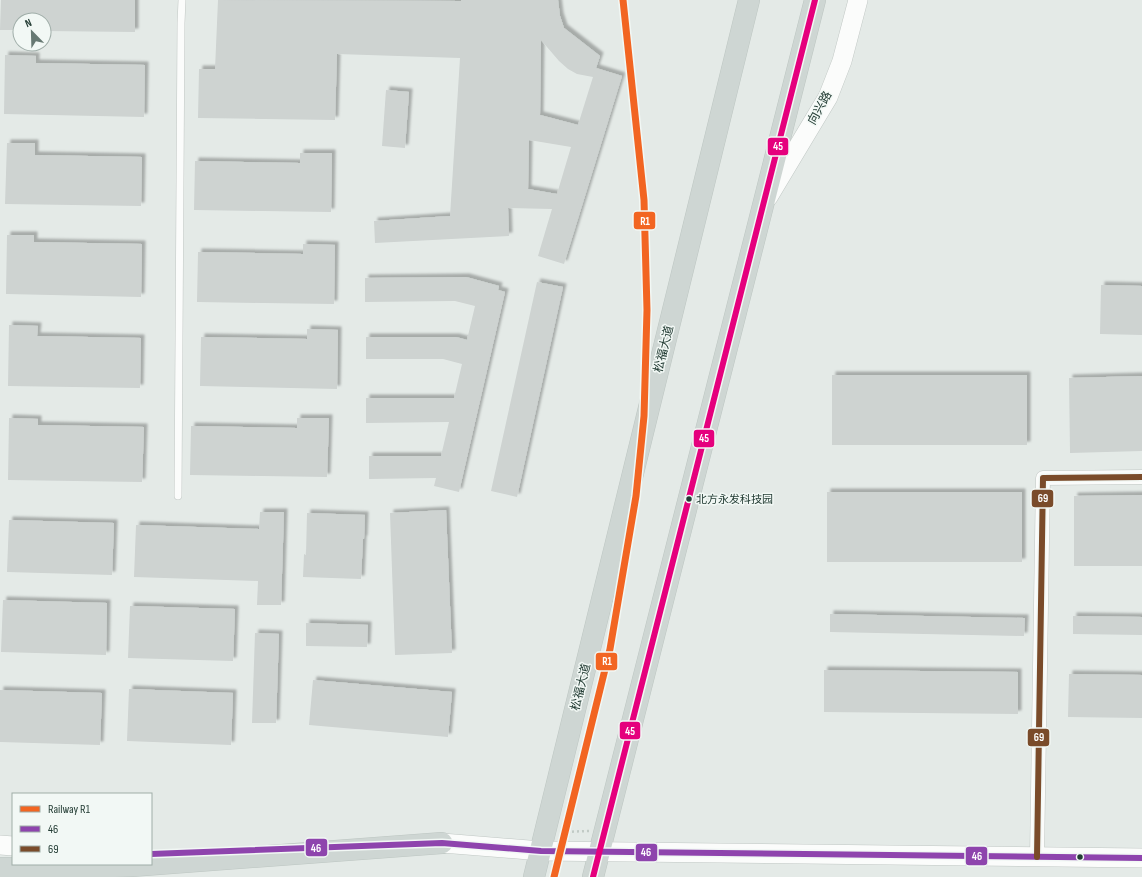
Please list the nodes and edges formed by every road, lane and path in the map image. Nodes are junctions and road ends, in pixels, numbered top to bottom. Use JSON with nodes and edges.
{"nodes":[{"id":1,"x":182,"y":0,"type":"edge"},
{"id":2,"x":738,"y":0,"type":"edge"},
{"id":3,"x":749,"y":0,"type":"edge"},
{"id":4,"x":815,"y":0,"type":"edge"},
{"id":5,"x":858,"y":0,"type":"edge"},
{"id":6,"x":742,"y":31,"type":"junction"},
{"id":7,"x":762,"y":207,"type":"junction"},
{"id":8,"x":1142,"y":477,"type":"edge"},
{"id":9,"x":178,"y":496,"type":"dead end"},
{"id":10,"x":442,"y":843,"type":"junction"},
{"id":11,"x":0,"y":845,"type":"edge"},
{"id":12,"x":12,"y":846,"type":"edge"},
{"id":13,"x":540,"y":851,"type":"junction"},
{"id":14,"x":600,"y":851,"type":"junction"},
{"id":15,"x":152,"y":854,"type":"edge"},
{"id":16,"x":1037,"y":857,"type":"junction"},
{"id":17,"x":1142,"y":858,"type":"edge"},
{"id":18,"x":145,"y":865,"type":"edge"},
{"id":19,"x":152,"y":865,"type":"edge"},
{"id":20,"x":0,"y":868,"type":"edge"},
{"id":21,"x":534,"y":877,"type":"edge"},
{"id":22,"x":593,"y":877,"type":"edge"}],
"edges":[{"from":1,"to":9,"type":"lane"},
{"from":2,"to":6,"type":"main road","name":"松福大道"},
{"from":3,"to":6,"type":"main road","name":"松福大道"},
{"from":4,"to":7,"type":"main road"},
{"from":5,"to":7,"type":"main road","name":"向兴路"},
{"from":6,"to":13,"type":"main road","name":"松福大道"},
{"from":7,"to":14,"type":"main road"},
{"from":8,"to":16,"type":"street"},
{"from":10,"to":13,"type":"main road"},
{"from":10,"to":15,"type":"main road"},
{"from":10,"to":19,"type":"main road"},
{"from":11,"to":12,"type":"main road"},
{"from":13,"to":14,"type":"main road"},
{"from":13,"to":21,"type":"main road","name":"松福大道"},
{"from":14,"to":16,"type":"main road"},
{"from":14,"to":22,"type":"main road"},
{"from":16,"to":17,"type":"main road"},
{"from":18,"to":20,"type":"main road"}]}
